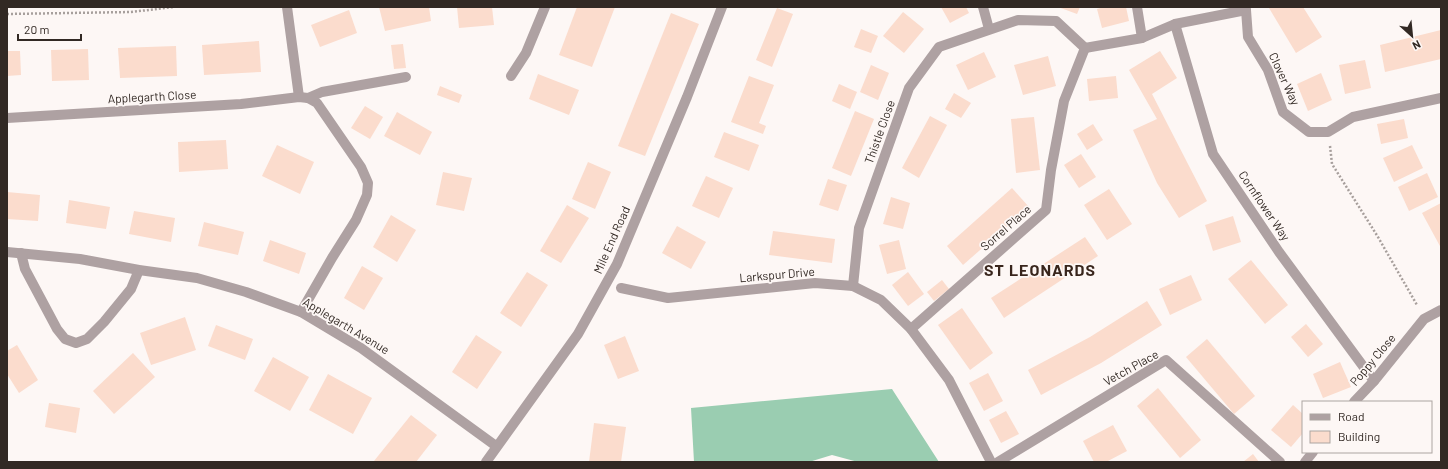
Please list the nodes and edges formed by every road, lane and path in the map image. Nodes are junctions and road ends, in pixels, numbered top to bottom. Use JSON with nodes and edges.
{"nodes":[{"id":1,"x":174,"y":7,"type":"edge"},
{"id":2,"x":287,"y":7,"type":"edge"},
{"id":3,"x":545,"y":7,"type":"edge"},
{"id":4,"x":722,"y":7,"type":"edge"},
{"id":5,"x":983,"y":7,"type":"edge"},
{"id":6,"x":1137,"y":7,"type":"edge"},
{"id":7,"x":1247,"y":9,"type":"edge"},
{"id":8,"x":7,"y":14,"type":"edge"},
{"id":9,"x":1175,"y":24,"type":"junction"},
{"id":10,"x":989,"y":29,"type":"junction"},
{"id":11,"x":1142,"y":38,"type":"junction"},
{"id":12,"x":1085,"y":48,"type":"junction"},
{"id":13,"x":406,"y":76,"type":"dead end"},
{"id":14,"x":511,"y":76,"type":"dead end"},
{"id":15,"x":303,"y":97,"type":"junction"},
{"id":16,"x":1441,"y":98,"type":"edge"},
{"id":17,"x":7,"y":118,"type":"edge"},
{"id":18,"x":1328,"y":132,"type":"junction"},
{"id":19,"x":7,"y":252,"type":"edge"},
{"id":20,"x":21,"y":253,"type":"junction"},
{"id":21,"x":139,"y":270,"type":"junction"},
{"id":22,"x":853,"y":286,"type":"junction"},
{"id":23,"x":621,"y":288,"type":"dead end"},
{"id":24,"x":1441,"y":310,"type":"edge"},
{"id":25,"x":301,"y":312,"type":"junction"},
{"id":26,"x":1424,"y":319,"type":"junction"},
{"id":27,"x":911,"y":329,"type":"junction"},
{"id":28,"x":1374,"y":381,"type":"junction"},
{"id":29,"x":1355,"y":401,"type":"edge"},
{"id":30,"x":496,"y":446,"type":"junction"},
{"id":31,"x":1312,"y":453,"type":"edge"},
{"id":32,"x":486,"y":462,"type":"edge"},
{"id":33,"x":991,"y":462,"type":"edge"},
{"id":34,"x":998,"y":462,"type":"edge"},
{"id":35,"x":1280,"y":462,"type":"edge"},
{"id":36,"x":1305,"y":462,"type":"edge"}],
"edges":[{"from":1,"to":8,"type":"path"},
{"from":2,"to":15,"type":"street"},
{"from":3,"to":14,"type":"street"},
{"from":4,"to":30,"type":"street","name":"Mile End Road"},
{"from":5,"to":10,"type":"street"},
{"from":6,"to":11,"type":"street"},
{"from":7,"to":9,"type":"street"},
{"from":7,"to":18,"type":"street","name":"Clover Way"},
{"from":9,"to":11,"type":"street"},
{"from":9,"to":28,"type":"street","name":"Cornflower Way"},
{"from":10,"to":12,"type":"street","name":"Thistle Close"},
{"from":10,"to":22,"type":"street","name":"Thistle Close"},
{"from":11,"to":12,"type":"street"},
{"from":12,"to":27,"type":"street","name":"Sorrel Place"},
{"from":13,"to":15,"type":"street","name":"Applegarth Close"},
{"from":15,"to":17,"type":"street","name":"Applegarth Close"},
{"from":15,"to":25,"type":"street"},
{"from":16,"to":18,"type":"street"},
{"from":18,"to":26,"type":"path"},
{"from":19,"to":20,"type":"street","name":"Applegarth Avenue"},
{"from":20,"to":21,"type":"street","name":"Applegarth Avenue"},
{"from":20,"to":21,"type":"street"},
{"from":21,"to":25,"type":"street","name":"Applegarth Avenue"},
{"from":22,"to":23,"type":"street","name":"Larkspur Drive"},
{"from":22,"to":27,"type":"street","name":"Larkspur Drive"},
{"from":24,"to":26,"type":"street"},
{"from":25,"to":30,"type":"street","name":"Applegarth Avenue"},
{"from":26,"to":28,"type":"street","name":"Poppy Close"},
{"from":27,"to":33,"type":"street","name":"Larkspur Drive"},
{"from":28,"to":29,"type":"street","name":"Poppy Close"},
{"from":30,"to":32,"type":"street","name":"Mile End Road"},
{"from":31,"to":36,"type":"street"},
{"from":34,"to":35,"type":"street","name":"Vetch Place"}]}
